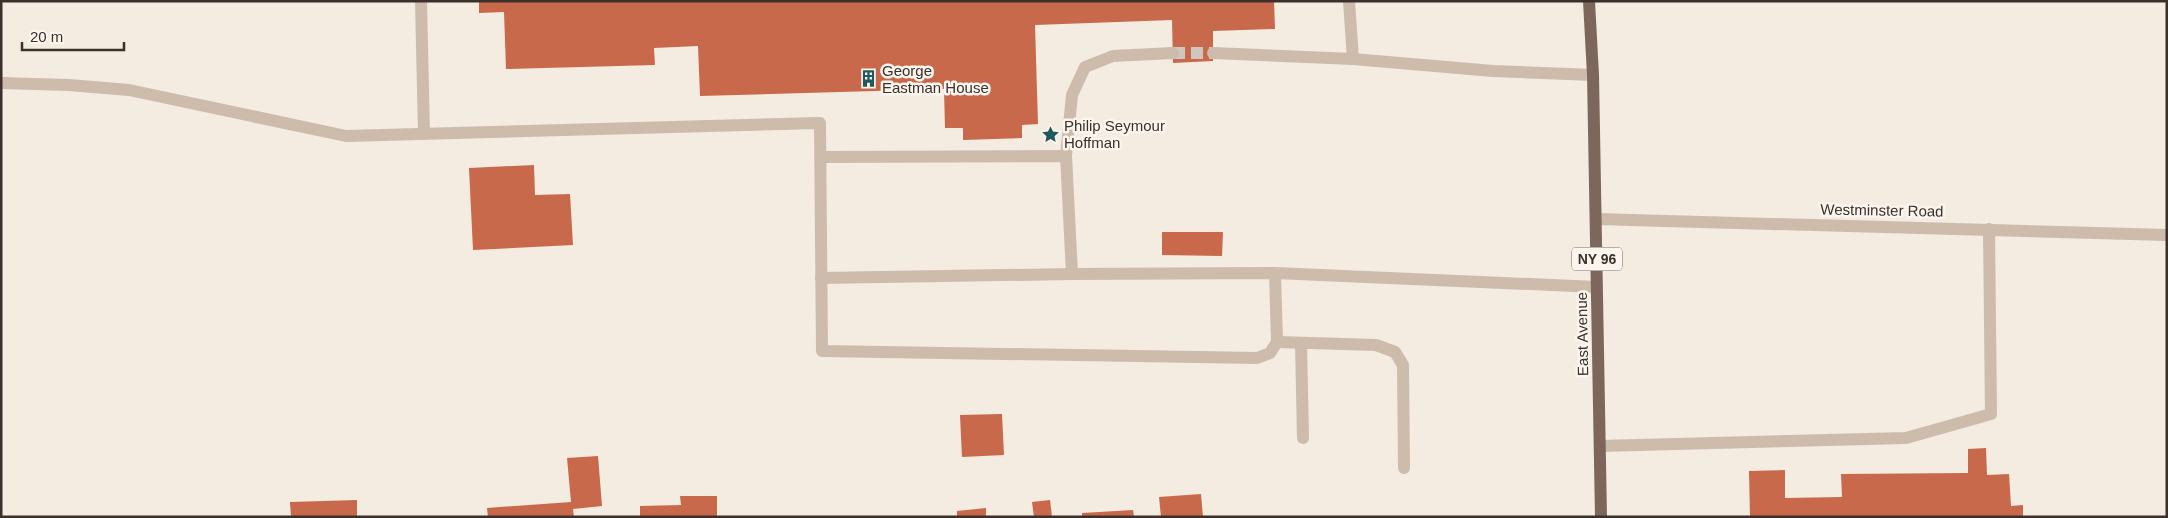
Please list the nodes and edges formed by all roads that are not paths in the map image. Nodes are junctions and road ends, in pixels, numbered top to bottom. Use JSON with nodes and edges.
{"nodes":[{"id":1,"x":421,"y":1,"type":"edge"},
{"id":2,"x":1349,"y":1,"type":"edge"},
{"id":3,"x":1589,"y":1,"type":"edge"},
{"id":4,"x":1173,"y":53,"type":"tunnel mouth"},
{"id":5,"x":1213,"y":53,"type":"tunnel mouth"},
{"id":6,"x":1353,"y":59,"type":"junction"},
{"id":7,"x":1593,"y":75,"type":"junction"},
{"id":8,"x":1,"y":83,"type":"edge"},
{"id":9,"x":424,"y":134,"type":"junction"},
{"id":10,"x":1066,"y":156,"type":"junction"},
{"id":11,"x":820,"y":157,"type":"junction"},
{"id":12,"x":1596,"y":219,"type":"junction"},
{"id":13,"x":1988,"y":229,"type":"junction"},
{"id":14,"x":2167,"y":235,"type":"edge"},
{"id":15,"x":1275,"y":273,"type":"junction"},
{"id":16,"x":1072,"y":274,"type":"junction"},
{"id":17,"x":821,"y":278,"type":"junction"},
{"id":18,"x":1598,"y":287,"type":"junction"},
{"id":19,"x":1278,"y":342,"type":"junction"},
{"id":20,"x":1301,"y":343,"type":"junction"},
{"id":21,"x":1303,"y":438,"type":"dead end"},
{"id":22,"x":1600,"y":446,"type":"junction"},
{"id":23,"x":1404,"y":468,"type":"dead end"},
{"id":24,"x":1601,"y":517,"type":"edge"}],
"edges":[{"from":1,"to":9,"type":"street"},
{"from":2,"to":6,"type":"street"},
{"from":3,"to":7,"type":"main road","name":"East Avenue","number":"NY 96"},
{"from":4,"to":10,"type":"street"},
{"from":5,"to":6,"type":"street"},
{"from":6,"to":7,"type":"street"},
{"from":7,"to":12,"type":"main road","name":"East Avenue","number":"NY 96"},
{"from":8,"to":9,"type":"street"},
{"from":9,"to":11,"type":"street"},
{"from":10,"to":11,"type":"street"},
{"from":10,"to":16,"type":"street"},
{"from":11,"to":17,"type":"street"},
{"from":12,"to":13,"type":"street","name":"Westminster Road"},
{"from":12,"to":18,"type":"main road","name":"East Avenue","number":"NY 96"},
{"from":13,"to":14,"type":"street","name":"Westminster Road"},
{"from":13,"to":22,"type":"street"},
{"from":15,"to":16,"type":"street"},
{"from":15,"to":18,"type":"street"},
{"from":15,"to":19,"type":"street"},
{"from":16,"to":17,"type":"street"},
{"from":17,"to":19,"type":"street"},
{"from":18,"to":22,"type":"main road","name":"East Avenue","number":"NY 96"},
{"from":19,"to":20,"type":"street"},
{"from":20,"to":21,"type":"street"},
{"from":20,"to":23,"type":"street"},
{"from":22,"to":24,"type":"main road","name":"East Avenue","number":"NY 96"}]}
